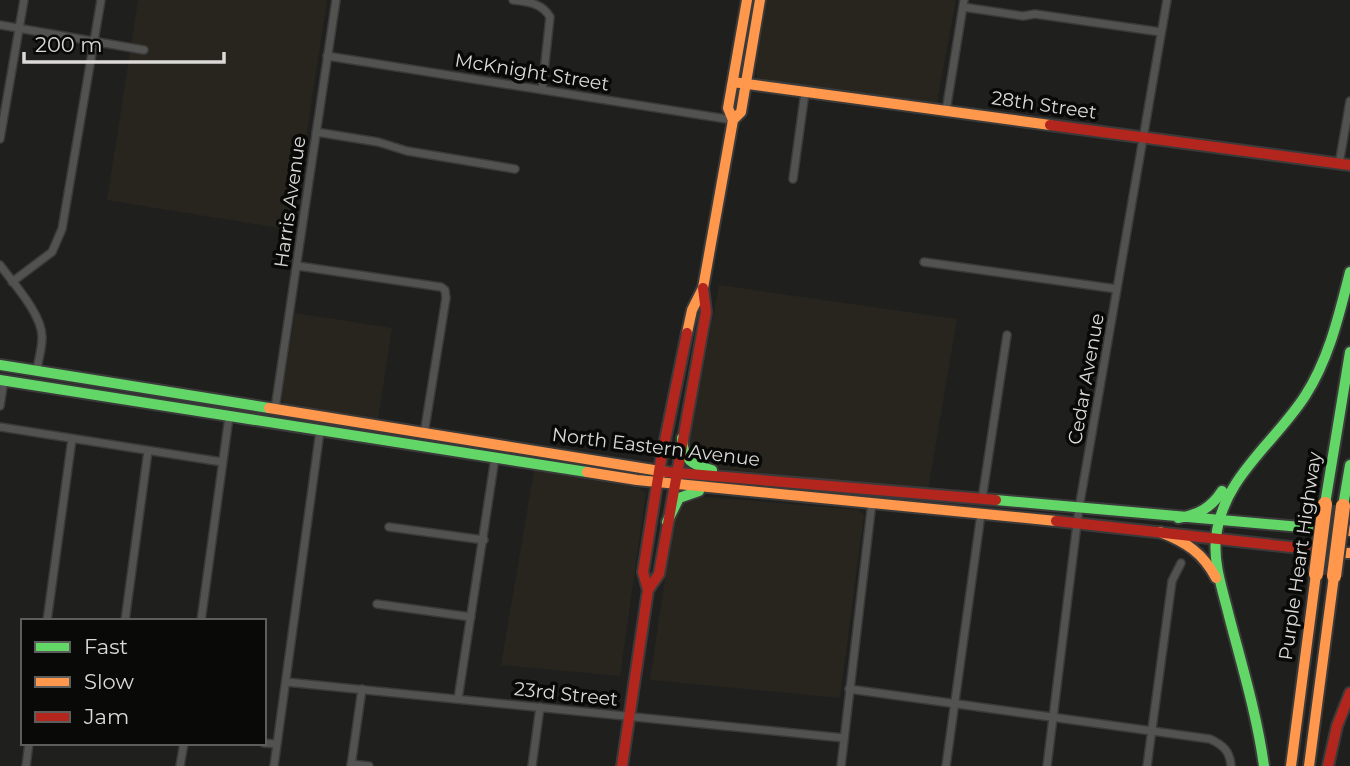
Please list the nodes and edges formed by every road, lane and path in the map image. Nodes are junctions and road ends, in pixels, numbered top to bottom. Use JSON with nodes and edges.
{"nodes":[{"id":1,"x":23,"y":0,"type":"edge"},
{"id":2,"x":101,"y":0,"type":"edge"},
{"id":3,"x":336,"y":0,"type":"edge"},
{"id":4,"x":513,"y":0,"type":"edge"},
{"id":5,"x":747,"y":0,"type":"edge"},
{"id":6,"x":760,"y":0,"type":"edge"},
{"id":7,"x":1167,"y":0,"type":"edge"},
{"id":8,"x":964,"y":4,"type":"edge"},
{"id":9,"x":0,"y":25,"type":"edge"},
{"id":10,"x":19,"y":28,"type":"junction"},
{"id":11,"x":1161,"y":32,"type":"junction"},
{"id":12,"x":94,"y":41,"type":"junction"},
{"id":13,"x":144,"y":50,"type":"dead end"},
{"id":14,"x":327,"y":56,"type":"junction"},
{"id":15,"x":739,"y":83,"type":"junction"},
{"id":16,"x":542,"y":89,"type":"junction"},
{"id":17,"x":805,"y":92,"type":"junction"},
{"id":18,"x":3,"y":101,"type":"edge"},
{"id":19,"x":1350,"y":101,"type":"edge"},
{"id":20,"x":946,"y":111,"type":"junction"},
{"id":21,"x":733,"y":120,"type":"junction"},
{"id":22,"x":316,"y":132,"type":"junction"},
{"id":23,"x":1143,"y":138,"type":"junction"},
{"id":24,"x":0,"y":139,"type":"edge"},
{"id":25,"x":1344,"y":164,"type":"edge"},
{"id":26,"x":515,"y":169,"type":"dead end"},
{"id":27,"x":793,"y":179,"type":"dead end"},
{"id":28,"x":924,"y":262,"type":"dead end"},
{"id":29,"x":0,"y":265,"type":"edge"},
{"id":30,"x":298,"y":266,"type":"junction"},
{"id":31,"x":1350,"y":272,"type":"edge"},
{"id":32,"x":12,"y":282,"type":"junction"},
{"id":33,"x":703,"y":288,"type":"junction"},
{"id":34,"x":1118,"y":289,"type":"junction"},
{"id":35,"x":692,"y":310,"type":"junction"},
{"id":36,"x":1007,"y":334,"type":"dead end"},
{"id":37,"x":698,"y":351,"type":"junction"},
{"id":38,"x":1350,"y":352,"type":"edge"},
{"id":39,"x":0,"y":365,"type":"edge"},
{"id":40,"x":37,"y":371,"type":"junction"},
{"id":41,"x":1,"y":378,"type":"edge"},
{"id":42,"x":0,"y":406,"type":"edge"},
{"id":43,"x":275,"y":409,"type":"junction"},
{"id":44,"x":207,"y":413,"type":"junction"},
{"id":45,"x":229,"y":417,"type":"junction"},
{"id":46,"x":0,"y":427,"type":"edge"},
{"id":47,"x":383,"y":427,"type":"junction"},
{"id":48,"x":320,"y":431,"type":"junction"},
{"id":49,"x":424,"y":434,"type":"junction"},
{"id":50,"x":682,"y":438,"type":"junction"},
{"id":51,"x":72,"y":439,"type":"junction"},
{"id":52,"x":148,"y":450,"type":"junction"},
{"id":53,"x":497,"y":452,"type":"junction"},
{"id":54,"x":222,"y":462,"type":"junction"},
{"id":55,"x":1350,"y":465,"type":"edge"},
{"id":56,"x":1244,"y":468,"type":"junction"},
{"id":57,"x":658,"y":477,"type":"junction"},
{"id":58,"x":732,"y":478,"type":"junction"},
{"id":59,"x":675,"y":479,"type":"junction"},
{"id":60,"x":835,"y":487,"type":"junction"},
{"id":61,"x":707,"y":489,"type":"junction"},
{"id":62,"x":796,"y":497,"type":"junction"},
{"id":63,"x":872,"y":497,"type":"junction"},
{"id":64,"x":981,"y":507,"type":"junction"},
{"id":65,"x":1079,"y":508,"type":"junction"},
{"id":66,"x":1178,"y":517,"type":"junction"},
{"id":67,"x":1219,"y":521,"type":"junction"},
{"id":68,"x":667,"y":522,"type":"junction"},
{"id":69,"x":1077,"y":524,"type":"junction"},
{"id":70,"x":389,"y":527,"type":"dead end"},
{"id":71,"x":1312,"y":528,"type":"dead end"},
{"id":72,"x":1160,"y":532,"type":"junction"},
{"id":73,"x":484,"y":540,"type":"junction"},
{"id":74,"x":1216,"y":540,"type":"junction"},
{"id":75,"x":1309,"y":549,"type":"dead end"},
{"id":76,"x":1181,"y":563,"type":"dead end"},
{"id":77,"x":648,"y":590,"type":"junction"},
{"id":78,"x":1223,"y":594,"type":"junction"},
{"id":79,"x":377,"y":604,"type":"dead end"},
{"id":80,"x":471,"y":618,"type":"junction"},
{"id":81,"x":47,"y":619,"type":"edge"},
{"id":82,"x":125,"y":619,"type":"edge"},
{"id":83,"x":201,"y":619,"type":"edge"},
{"id":84,"x":286,"y":682,"type":"junction"},
{"id":85,"x":362,"y":689,"type":"junction"},
{"id":86,"x":849,"y":689,"type":"junction"},
{"id":87,"x":1350,"y":693,"type":"edge"},
{"id":88,"x":458,"y":699,"type":"junction"},
{"id":89,"x":954,"y":703,"type":"junction"},
{"id":90,"x":540,"y":707,"type":"junction"},
{"id":91,"x":629,"y":716,"type":"junction"},
{"id":92,"x":1054,"y":716,"type":"junction"},
{"id":93,"x":1152,"y":731,"type":"junction"},
{"id":94,"x":844,"y":738,"type":"junction"},
{"id":95,"x":266,"y":743,"type":"edge"},
{"id":96,"x":277,"y":744,"type":"junction"},
{"id":97,"x":29,"y":745,"type":"edge"},
{"id":98,"x":184,"y":745,"type":"edge"},
{"id":99,"x":351,"y":765,"type":"edge"},
{"id":100,"x":26,"y":766,"type":"edge"},
{"id":101,"x":180,"y":766,"type":"edge"},
{"id":102,"x":274,"y":766,"type":"edge"},
{"id":103,"x":369,"y":766,"type":"edge"},
{"id":104,"x":532,"y":766,"type":"edge"},
{"id":105,"x":622,"y":766,"type":"edge"},
{"id":106,"x":841,"y":766,"type":"edge"},
{"id":107,"x":946,"y":766,"type":"edge"},
{"id":108,"x":1047,"y":766,"type":"edge"},
{"id":109,"x":1147,"y":766,"type":"edge"},
{"id":110,"x":1231,"y":766,"type":"edge"},
{"id":111,"x":1264,"y":766,"type":"edge"},
{"id":112,"x":1291,"y":766,"type":"edge"},
{"id":113,"x":1309,"y":766,"type":"edge"},
{"id":114,"x":1328,"y":766,"type":"edge"}],
"edges":[{"from":1,"to":10,"type":"street"},
{"from":2,"to":12,"type":"street"},
{"from":3,"to":14,"type":"street","name":"Harris Avenue"},
{"from":4,"to":16,"type":"street"},
{"from":5,"to":15,"type":"main road"},
{"from":6,"to":15,"type":"main road"},
{"from":7,"to":11,"type":"street","name":"Cedar Avenue"},
{"from":8,"to":11,"type":"street"},
{"from":8,"to":20,"type":"street"},
{"from":9,"to":10,"type":"street"},
{"from":10,"to":12,"type":"street"},
{"from":10,"to":18,"type":"street"},
{"from":11,"to":23,"type":"street","name":"Cedar Avenue"},
{"from":12,"to":13,"type":"street"},
{"from":12,"to":32,"type":"street"},
{"from":14,"to":16,"type":"street","name":"McKnight Street"},
{"from":14,"to":22,"type":"street","name":"Harris Avenue"},
{"from":15,"to":17,"type":"main road","name":"28th Street"},
{"from":15,"to":21,"type":"main road"},
{"from":16,"to":21,"type":"street","name":"McKnight Street"},
{"from":17,"to":20,"type":"main road","name":"28th Street"},
{"from":17,"to":27,"type":"street"},
{"from":18,"to":24,"type":"street"},
{"from":19,"to":25,"type":"street"},
{"from":20,"to":23,"type":"main road","name":"28th Street"},
{"from":21,"to":33,"type":"main road"},
{"from":22,"to":26,"type":"street"},
{"from":22,"to":30,"type":"street","name":"Harris Avenue"},
{"from":23,"to":25,"type":"main road","name":"28th Street"},
{"from":23,"to":34,"type":"street","name":"Cedar Avenue"},
{"from":28,"to":34,"type":"street"},
{"from":29,"to":32,"type":"street"},
{"from":30,"to":43,"type":"street","name":"Harris Avenue"},
{"from":30,"to":49,"type":"street"},
{"from":31,"to":56,"type":"main road"},
{"from":32,"to":40,"type":"street"},
{"from":33,"to":35,"type":"main road"},
{"from":33,"to":37,"type":"main road"},
{"from":34,"to":65,"type":"street","name":"Cedar Avenue"},
{"from":35,"to":37,"type":"main road"},
{"from":35,"to":57,"type":"main road"},
{"from":36,"to":64,"type":"street"},
{"from":37,"to":50,"type":"main road"},
{"from":38,"to":112,"type":"main road","name":"Purple Heart Highway","bridge":true},
{"from":39,"to":40,"type":"main road","name":"North Eastern Avenue"},
{"from":40,"to":41,"type":"main road"},
{"from":40,"to":43,"type":"main road","name":"North Eastern Avenue"},
{"from":41,"to":42,"type":"street"},
{"from":41,"to":44,"type":"main road","name":"North Eastern Avenue"},
{"from":43,"to":44,"type":"main road"},
{"from":43,"to":47,"type":"main road","name":"North Eastern Avenue"},
{"from":44,"to":45,"type":"main road","name":"North Eastern Avenue"},
{"from":45,"to":48,"type":"main road","name":"North Eastern Avenue"},
{"from":45,"to":54,"type":"street"},
{"from":46,"to":51,"type":"street"},
{"from":47,"to":48,"type":"main road"},
{"from":47,"to":49,"type":"main road","name":"North Eastern Avenue"},
{"from":48,"to":53,"type":"main road","name":"North Eastern Avenue"},
{"from":48,"to":84,"type":"street"},
{"from":49,"to":53,"type":"main road","name":"North Eastern Avenue"},
{"from":50,"to":58,"type":"main road"},
{"from":50,"to":59,"type":"main road"},
{"from":51,"to":52,"type":"street"},
{"from":51,"to":81,"type":"street"},
{"from":52,"to":54,"type":"street"},
{"from":52,"to":82,"type":"street"},
{"from":53,"to":57,"type":"main road","name":"North Eastern Avenue"},
{"from":53,"to":73,"type":"street"},
{"from":54,"to":83,"type":"street"},
{"from":55,"to":113,"type":"main road","name":"Purple Heart Highway","bridge":true},
{"from":56,"to":66,"type":"main road"},
{"from":56,"to":67,"type":"main road"},
{"from":57,"to":59,"type":"main road","name":"North Eastern Avenue"},
{"from":57,"to":77,"type":"main road"},
{"from":58,"to":59,"type":"main road","name":"North Eastern Avenue"},
{"from":58,"to":60,"type":"main road","name":"North Eastern Avenue"},
{"from":59,"to":61,"type":"main road","name":"North Eastern Avenue"},
{"from":59,"to":68,"type":"main road"},
{"from":60,"to":62,"type":"main road"},
{"from":60,"to":63,"type":"main road","name":"North Eastern Avenue"},
{"from":61,"to":62,"type":"main road","name":"North Eastern Avenue"},
{"from":61,"to":68,"type":"main road"},
{"from":62,"to":63,"type":"main road","name":"North Eastern Avenue"},
{"from":63,"to":64,"type":"main road","name":"North Eastern Avenue"},
{"from":63,"to":86,"type":"street"},
{"from":64,"to":65,"type":"main road","name":"North Eastern Avenue"},
{"from":64,"to":69,"type":"main road","name":"North Eastern Avenue"},
{"from":64,"to":89,"type":"street"},
{"from":65,"to":66,"type":"main road","name":"North Eastern Avenue"},
{"from":65,"to":69,"type":"street","name":"Cedar Avenue"},
{"from":66,"to":67,"type":"main road","name":"North Eastern Avenue"},
{"from":67,"to":71,"type":"main road","name":"North Eastern Avenue"},
{"from":67,"to":74,"type":"main road"},
{"from":68,"to":77,"type":"main road"},
{"from":69,"to":72,"type":"main road","name":"North Eastern Avenue"},
{"from":69,"to":92,"type":"street","name":"Cedar Avenue"},
{"from":70,"to":73,"type":"street"},
{"from":72,"to":74,"type":"main road","name":"North Eastern Avenue"},
{"from":72,"to":78,"type":"main road"},
{"from":73,"to":80,"type":"street"},
{"from":74,"to":75,"type":"main road","name":"North Eastern Avenue"},
{"from":74,"to":78,"type":"main road"},
{"from":76,"to":93,"type":"street"},
{"from":77,"to":91,"type":"main road"},
{"from":78,"to":111,"type":"main road"},
{"from":79,"to":80,"type":"street"},
{"from":80,"to":88,"type":"street"},
{"from":84,"to":85,"type":"street","name":"23rd Street"},
{"from":84,"to":96,"type":"street"},
{"from":85,"to":88,"type":"street","name":"23rd Street"},
{"from":85,"to":99,"type":"street"},
{"from":86,"to":89,"type":"street"},
{"from":86,"to":94,"type":"street"},
{"from":87,"to":114,"type":"main road"},
{"from":88,"to":90,"type":"street","name":"23rd Street"},
{"from":89,"to":92,"type":"street"},
{"from":89,"to":107,"type":"street"},
{"from":90,"to":91,"type":"street","name":"23rd Street"},
{"from":90,"to":104,"type":"street"},
{"from":91,"to":94,"type":"street","name":"23rd Street"},
{"from":91,"to":105,"type":"main road"},
{"from":92,"to":93,"type":"street"},
{"from":92,"to":108,"type":"street","name":"Cedar Avenue"},
{"from":93,"to":109,"type":"street"},
{"from":93,"to":110,"type":"street"},
{"from":94,"to":106,"type":"street"},
{"from":95,"to":96,"type":"street"},
{"from":96,"to":102,"type":"street"},
{"from":97,"to":100,"type":"street"},
{"from":98,"to":101,"type":"street"},
{"from":99,"to":103,"type":"street"}]}
